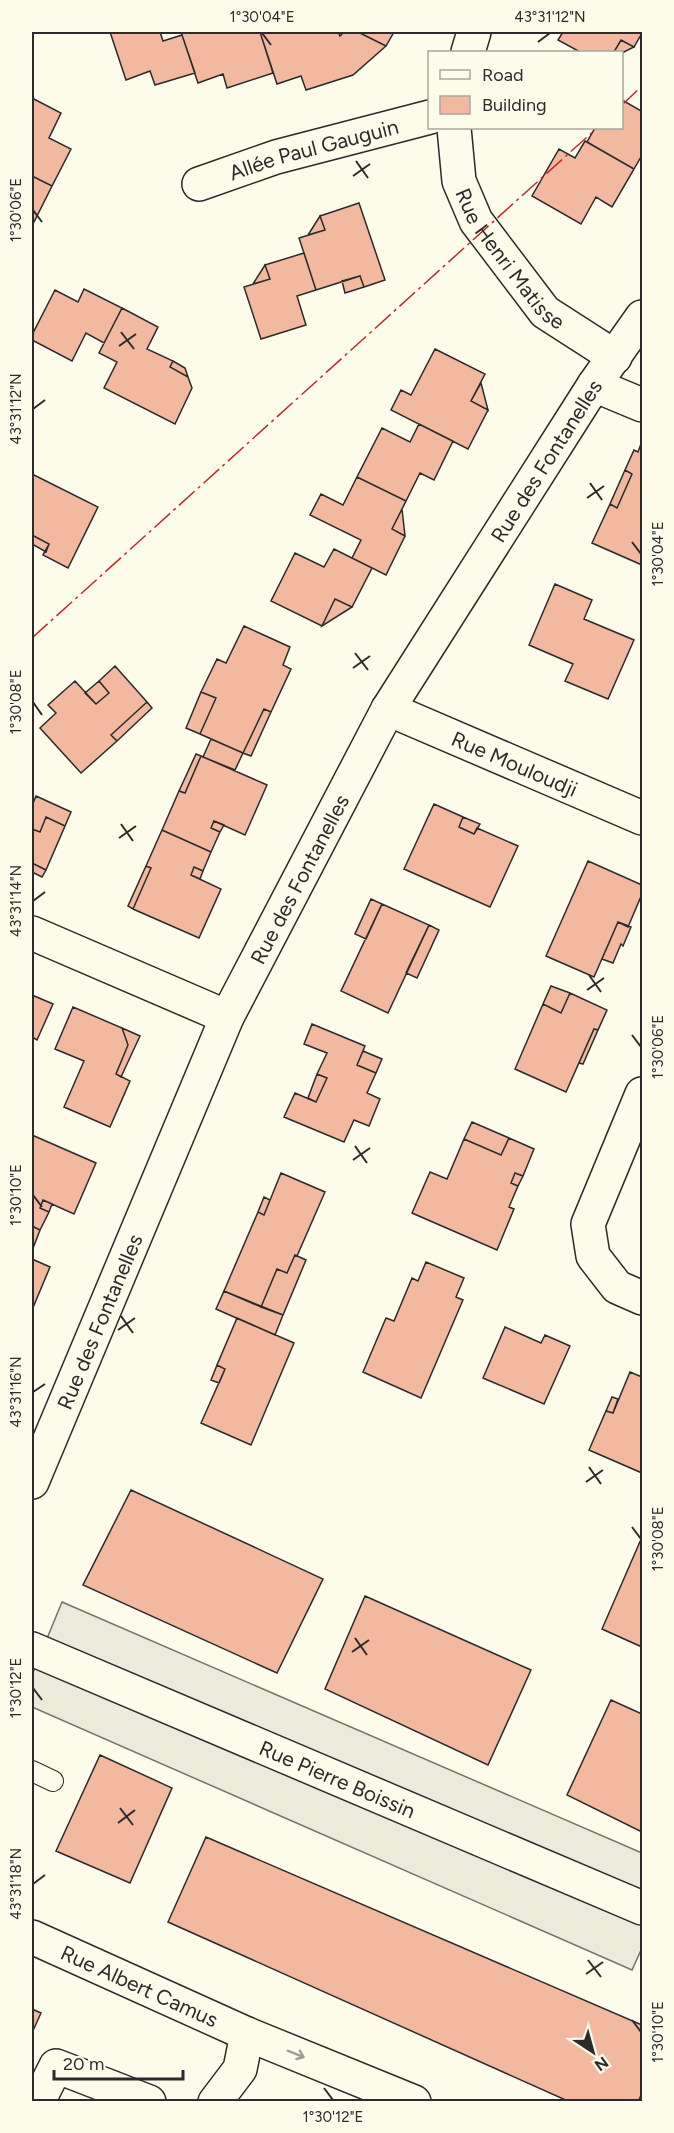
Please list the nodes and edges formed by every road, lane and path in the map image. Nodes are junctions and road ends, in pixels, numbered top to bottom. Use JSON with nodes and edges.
{"nodes":[{"id":1,"x":474,"y":32,"type":"edge"},
{"id":2,"x":468,"y":51,"type":"edge"},
{"id":3,"x":428,"y":117,"type":"edge"},
{"id":4,"x":454,"y":129,"type":"edge"},
{"id":5,"x":199,"y":184,"type":"dead end"},
{"id":6,"x":642,"y":317,"type":"edge"},
{"id":7,"x":615,"y":357,"type":"junction"},
{"id":8,"x":594,"y":385,"type":"junction"},
{"id":9,"x":642,"y":405,"type":"edge"},
{"id":10,"x":388,"y":709,"type":"junction"},
{"id":11,"x":642,"y":818,"type":"edge"},
{"id":12,"x":32,"y":933,"type":"edge"},
{"id":13,"x":227,"y":1017,"type":"junction"},
{"id":14,"x":642,"y":1094,"type":"edge"},
{"id":15,"x":642,"y":1298,"type":"edge"},
{"id":16,"x":32,"y":1482,"type":"edge"},
{"id":17,"x":32,"y":1649,"type":"edge"},
{"id":18,"x":32,"y":1771,"type":"edge"},
{"id":19,"x":53,"y":1781,"type":"dead end"},
{"id":20,"x":642,"y":1908,"type":"edge"},
{"id":21,"x":32,"y":1937,"type":"edge"},
{"id":22,"x":247,"y":2034,"type":"junction"},
{"id":23,"x":38,"y":2102,"type":"edge"},
{"id":24,"x":149,"y":2102,"type":"edge"},
{"id":25,"x":215,"y":2102,"type":"edge"},
{"id":26,"x":414,"y":2102,"type":"edge"}],
"edges":[{"from":1,"to":2,"type":"street"},
{"from":3,"to":5,"type":"street","name":"Allée Paul Gauguin"},
{"from":4,"to":7,"type":"street","name":"Rue Henri Matisse"},
{"from":6,"to":7,"type":"street","name":"Rue des Fontanelles"},
{"from":7,"to":8,"type":"street","name":"Rue des Fontanelles"},
{"from":8,"to":9,"type":"street"},
{"from":8,"to":10,"type":"street","name":"Rue des Fontanelles"},
{"from":10,"to":11,"type":"street","name":"Rue Mouloudji"},
{"from":10,"to":13,"type":"street","name":"Rue des Fontanelles"},
{"from":12,"to":13,"type":"street"},
{"from":13,"to":16,"type":"street","name":"Rue des Fontanelles"},
{"from":14,"to":15,"type":"street"},
{"from":17,"to":20,"type":"street","name":"Rue Pierre Boissin"},
{"from":18,"to":19,"type":"lane"},
{"from":21,"to":22,"type":"street","name":"Rue Albert Camus"},
{"from":22,"to":25,"type":"street"},
{"from":22,"to":26,"type":"street","name":"Rue Albert Camus","one_way":true},
{"from":23,"to":24,"type":"street"}]}
